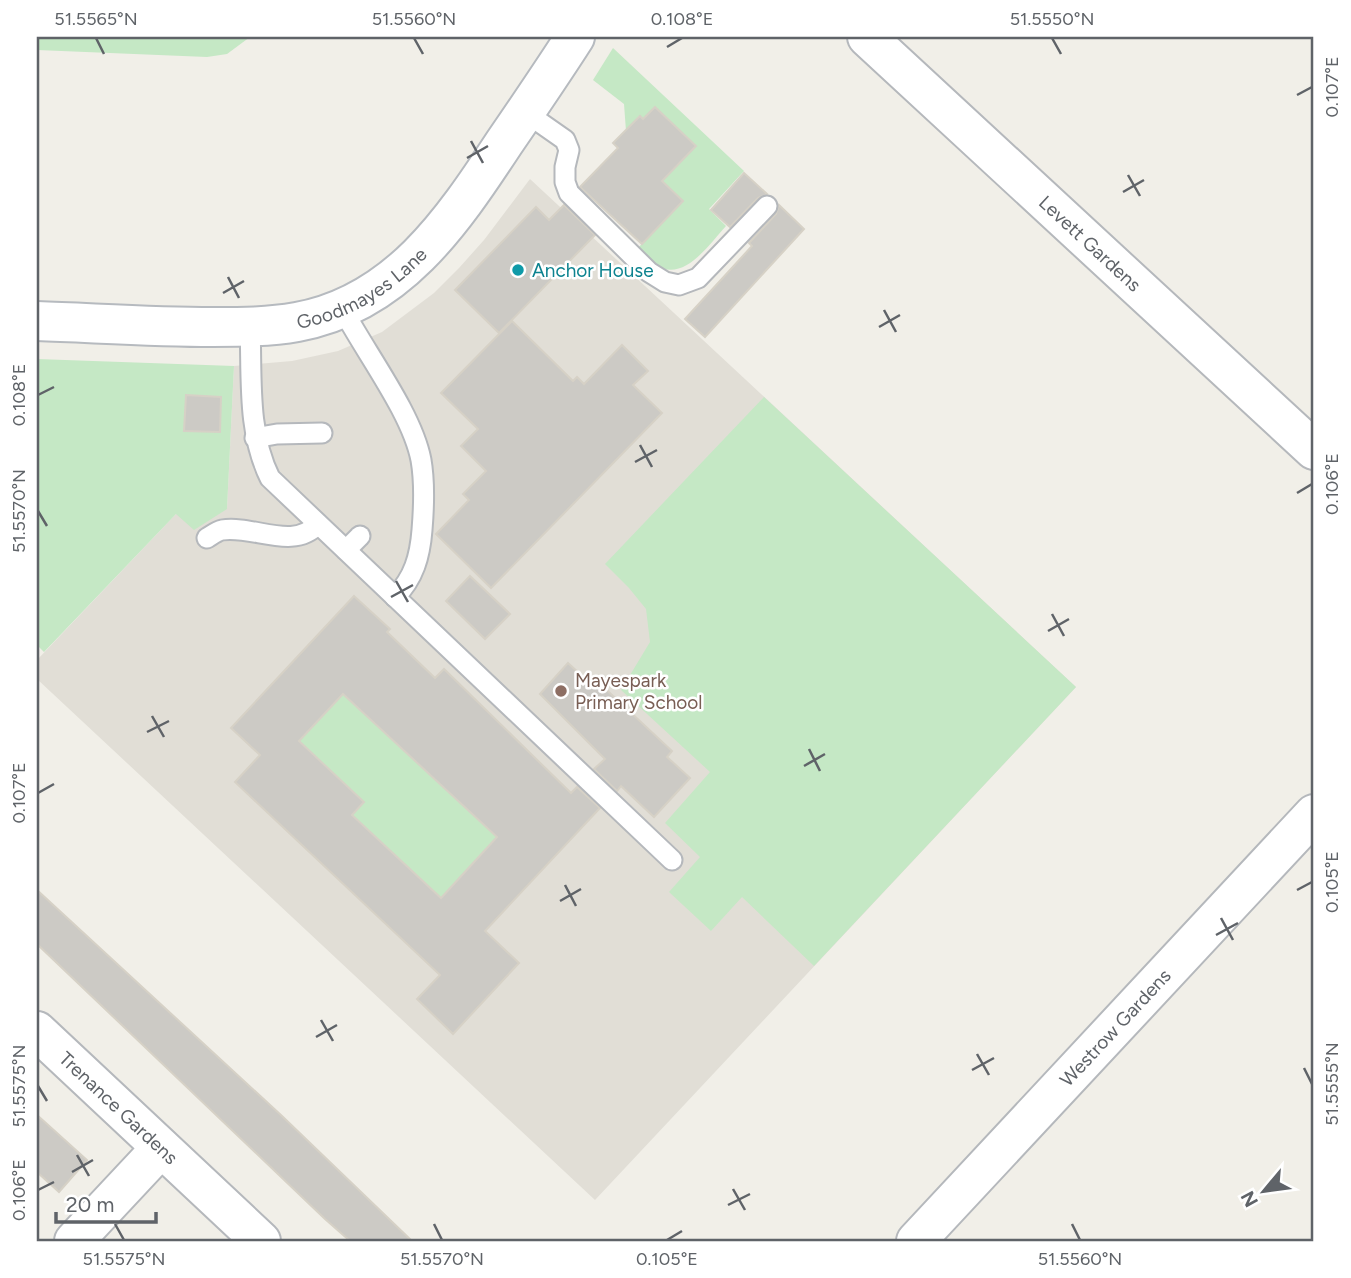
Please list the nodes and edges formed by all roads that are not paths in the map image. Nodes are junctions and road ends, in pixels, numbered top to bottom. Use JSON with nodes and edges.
{"nodes":[{"id":1,"x":575,"y":37,"type":"edge"},
{"id":2,"x":867,"y":37,"type":"edge"},
{"id":3,"x":525,"y":112,"type":"junction"},
{"id":4,"x":766,"y":206,"type":"dead end"},
{"id":5,"x":342,"y":308,"type":"junction"},
{"id":6,"x":37,"y":321,"type":"edge"},
{"id":7,"x":250,"y":327,"type":"junction"},
{"id":8,"x":322,"y":433,"type":"dead end"},
{"id":9,"x":255,"y":438,"type":"junction"},
{"id":10,"x":1314,"y":450,"type":"edge"},
{"id":11,"x":318,"y":524,"type":"junction"},
{"id":12,"x":207,"y":538,"type":"dead end"},
{"id":13,"x":395,"y":597,"type":"junction"},
{"id":14,"x":1314,"y":814,"type":"edge"},
{"id":15,"x":673,"y":860,"type":"dead end"},
{"id":16,"x":37,"y":1031,"type":"edge"},
{"id":17,"x":161,"y":1148,"type":"junction"},
{"id":18,"x":74,"y":1241,"type":"edge"},
{"id":19,"x":261,"y":1241,"type":"edge"},
{"id":20,"x":916,"y":1241,"type":"edge"}],
"edges":[{"from":1,"to":3,"type":"street","name":"Goodmayes Lane"},
{"from":2,"to":10,"type":"street","name":"Levett Gardens"},
{"from":3,"to":4,"type":"lane"},
{"from":3,"to":5,"type":"street","name":"Goodmayes Lane"},
{"from":5,"to":7,"type":"street","name":"Goodmayes Lane"},
{"from":5,"to":13,"type":"lane"},
{"from":6,"to":7,"type":"street","name":"Goodmayes Lane"},
{"from":7,"to":9,"type":"lane"},
{"from":8,"to":9,"type":"lane"},
{"from":9,"to":11,"type":"lane"},
{"from":11,"to":12,"type":"lane"},
{"from":11,"to":13,"type":"lane"},
{"from":13,"to":15,"type":"lane"},
{"from":14,"to":20,"type":"street","name":"Westrow Gardens"},
{"from":16,"to":17,"type":"street","name":"Trenance Gardens"},
{"from":17,"to":18,"type":"street"},
{"from":17,"to":19,"type":"street","name":"Trenance Gardens"}]}
